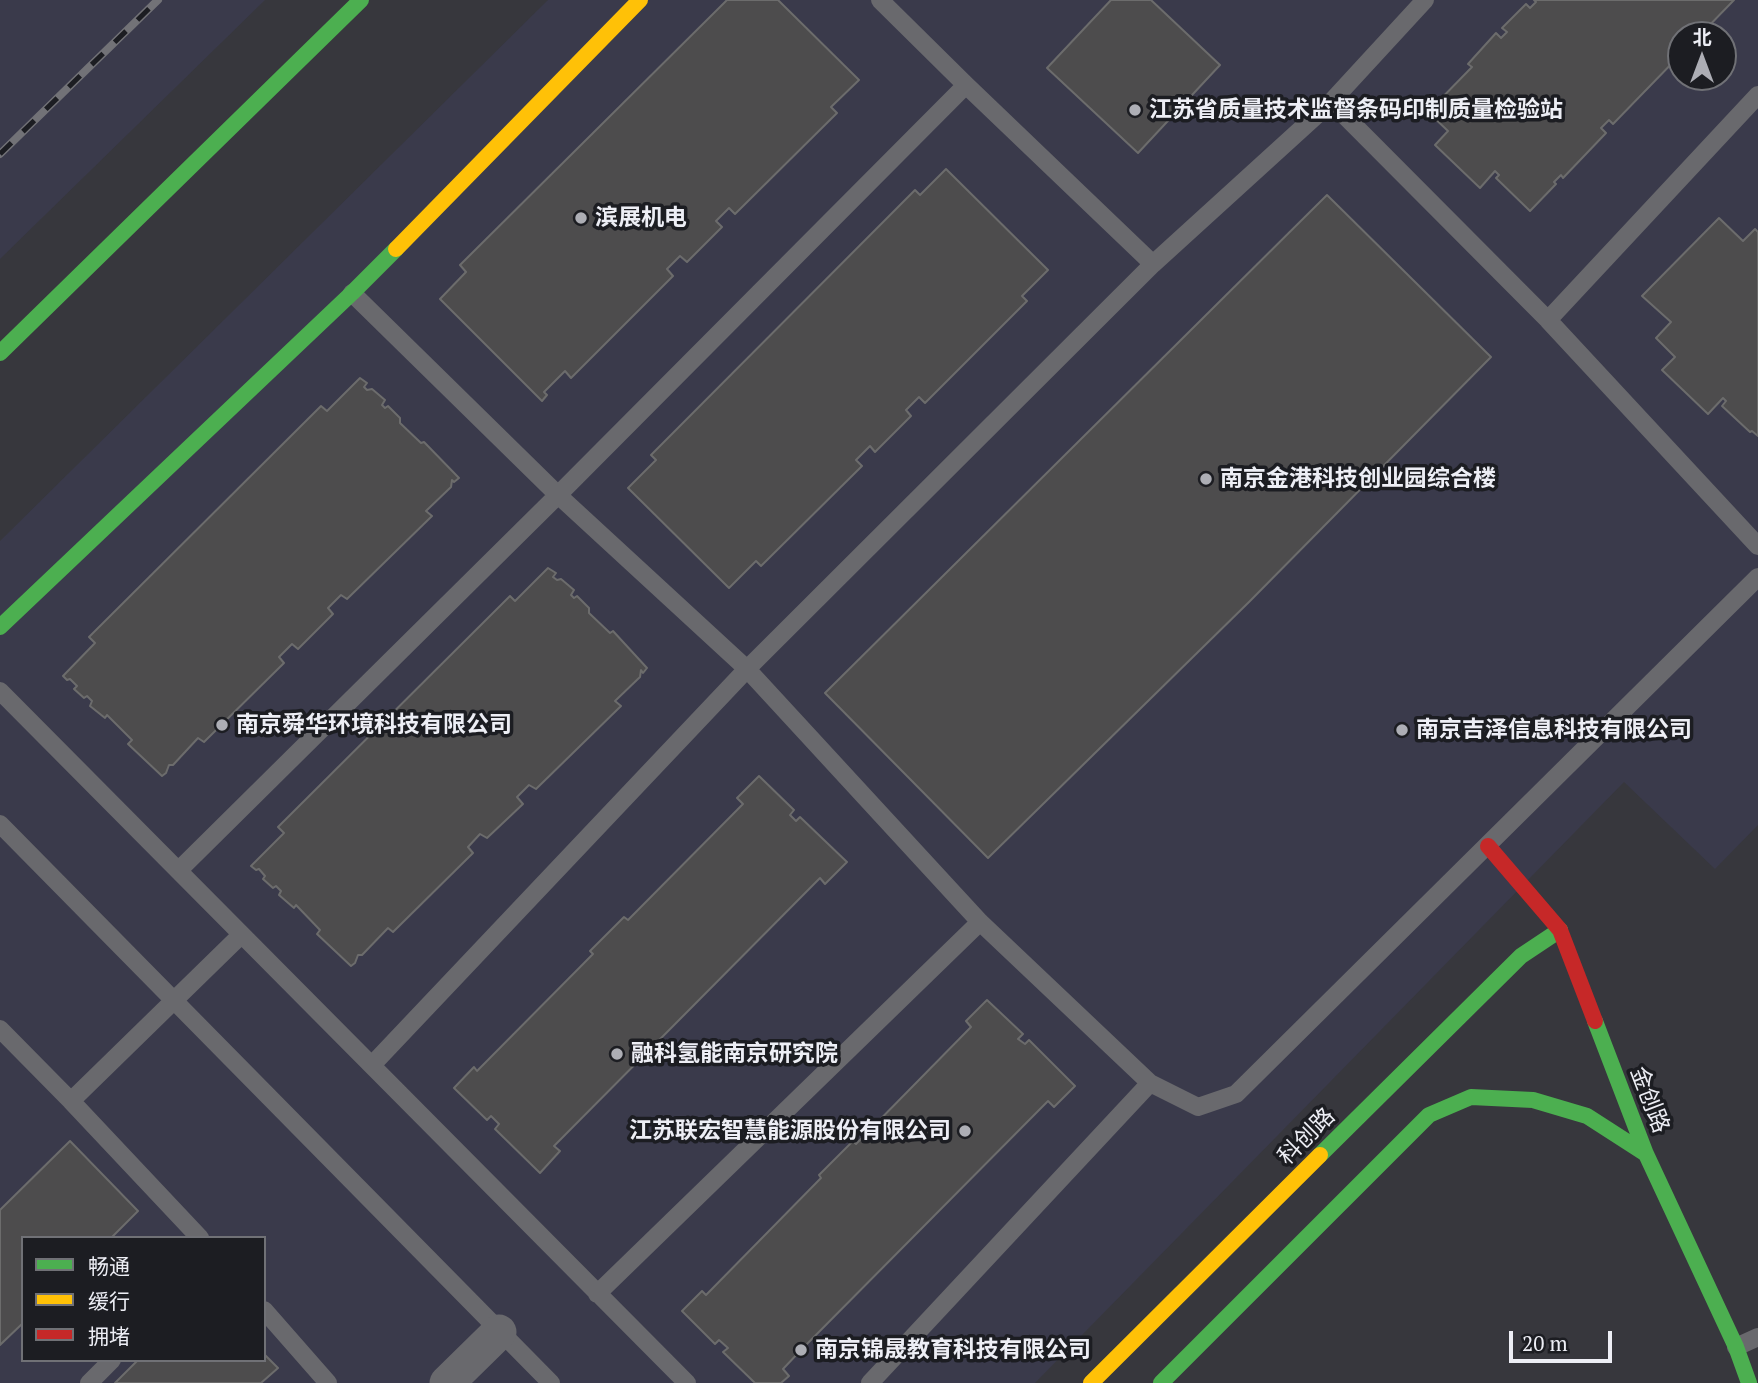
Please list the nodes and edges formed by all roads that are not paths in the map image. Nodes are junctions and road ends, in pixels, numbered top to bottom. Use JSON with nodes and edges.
{"nodes":[{"id":1,"x":362,"y":0,"type":"edge"},
{"id":2,"x":640,"y":0,"type":"edge"},
{"id":3,"x":880,"y":0,"type":"edge"},
{"id":4,"x":1425,"y":0,"type":"edge"},
{"id":5,"x":966,"y":85,"type":"junction"},
{"id":6,"x":1758,"y":95,"type":"edge"},
{"id":7,"x":1331,"y":102,"type":"junction"},
{"id":8,"x":1153,"y":264,"type":"junction"},
{"id":9,"x":352,"y":293,"type":"junction"},
{"id":10,"x":1548,"y":320,"type":"junction"},
{"id":11,"x":0,"y":353,"type":"edge"},
{"id":12,"x":558,"y":495,"type":"junction"},
{"id":13,"x":1758,"y":547,"type":"edge"},
{"id":14,"x":1758,"y":577,"type":"edge"},
{"id":15,"x":0,"y":627,"type":"edge"},
{"id":16,"x":747,"y":668,"type":"junction"},
{"id":17,"x":0,"y":691,"type":"edge"},
{"id":18,"x":0,"y":824,"type":"edge"},
{"id":19,"x":1488,"y":846,"type":"junction"},
{"id":20,"x":179,"y":870,"type":"junction"},
{"id":21,"x":980,"y":922,"type":"junction"},
{"id":22,"x":1560,"y":930,"type":"junction"},
{"id":23,"x":241,"y":935,"type":"junction"},
{"id":24,"x":175,"y":999,"type":"junction"},
{"id":25,"x":0,"y":1029,"type":"edge"},
{"id":26,"x":372,"y":1065,"type":"junction"},
{"id":27,"x":1150,"y":1083,"type":"junction"},
{"id":28,"x":71,"y":1101,"type":"junction"},
{"id":29,"x":1646,"y":1154,"type":"junction"},
{"id":30,"x":198,"y":1236,"type":"edge"},
{"id":31,"x":597,"y":1294,"type":"junction"},
{"id":32,"x":266,"y":1312,"type":"edge"},
{"id":33,"x":499,"y":1332,"type":"junction"},
{"id":34,"x":1758,"y":1336,"type":"edge"},
{"id":35,"x":1736,"y":1346,"type":"junction"},
{"id":36,"x":111,"y":1362,"type":"edge"},
{"id":37,"x":89,"y":1383,"type":"edge"},
{"id":38,"x":328,"y":1383,"type":"edge"},
{"id":39,"x":447,"y":1383,"type":"edge"},
{"id":40,"x":551,"y":1383,"type":"edge"},
{"id":41,"x":687,"y":1383,"type":"edge"},
{"id":42,"x":870,"y":1383,"type":"edge"},
{"id":43,"x":1091,"y":1383,"type":"edge"},
{"id":44,"x":1161,"y":1383,"type":"edge"},
{"id":45,"x":1749,"y":1383,"type":"edge"}],
"edges":[{"from":1,"to":11,"type":"street"},
{"from":2,"to":9,"type":"street"},
{"from":3,"to":5,"type":"lane"},
{"from":4,"to":7,"type":"lane"},
{"from":5,"to":8,"type":"lane"},
{"from":5,"to":12,"type":"lane"},
{"from":6,"to":10,"type":"lane"},
{"from":7,"to":8,"type":"lane"},
{"from":7,"to":10,"type":"lane"},
{"from":8,"to":16,"type":"lane"},
{"from":9,"to":12,"type":"lane"},
{"from":9,"to":15,"type":"street"},
{"from":10,"to":13,"type":"lane"},
{"from":12,"to":16,"type":"lane"},
{"from":12,"to":20,"type":"lane"},
{"from":14,"to":19,"type":"lane"},
{"from":16,"to":21,"type":"lane"},
{"from":16,"to":26,"type":"lane"},
{"from":17,"to":20,"type":"lane"},
{"from":18,"to":24,"type":"lane"},
{"from":19,"to":22,"type":"street","name":"金创路"},
{"from":19,"to":27,"type":"lane"},
{"from":20,"to":23,"type":"lane"},
{"from":21,"to":27,"type":"lane"},
{"from":21,"to":31,"type":"lane"},
{"from":22,"to":29,"type":"street","name":"金创路"},
{"from":22,"to":43,"type":"street","name":"科创路"},
{"from":23,"to":24,"type":"lane"},
{"from":23,"to":26,"type":"lane"},
{"from":24,"to":28,"type":"lane"},
{"from":24,"to":33,"type":"lane"},
{"from":25,"to":28,"type":"lane"},
{"from":26,"to":31,"type":"lane"},
{"from":27,"to":42,"type":"lane"},
{"from":28,"to":30,"type":"lane"},
{"from":29,"to":35,"type":"street","name":"金创路"},
{"from":29,"to":44,"type":"street"},
{"from":31,"to":41,"type":"lane"},
{"from":32,"to":38,"type":"lane"},
{"from":33,"to":39,"type":"street"},
{"from":33,"to":40,"type":"lane"},
{"from":34,"to":35,"type":"lane"},
{"from":35,"to":45,"type":"street","name":"金创路"},
{"from":36,"to":37,"type":"lane"}]}
